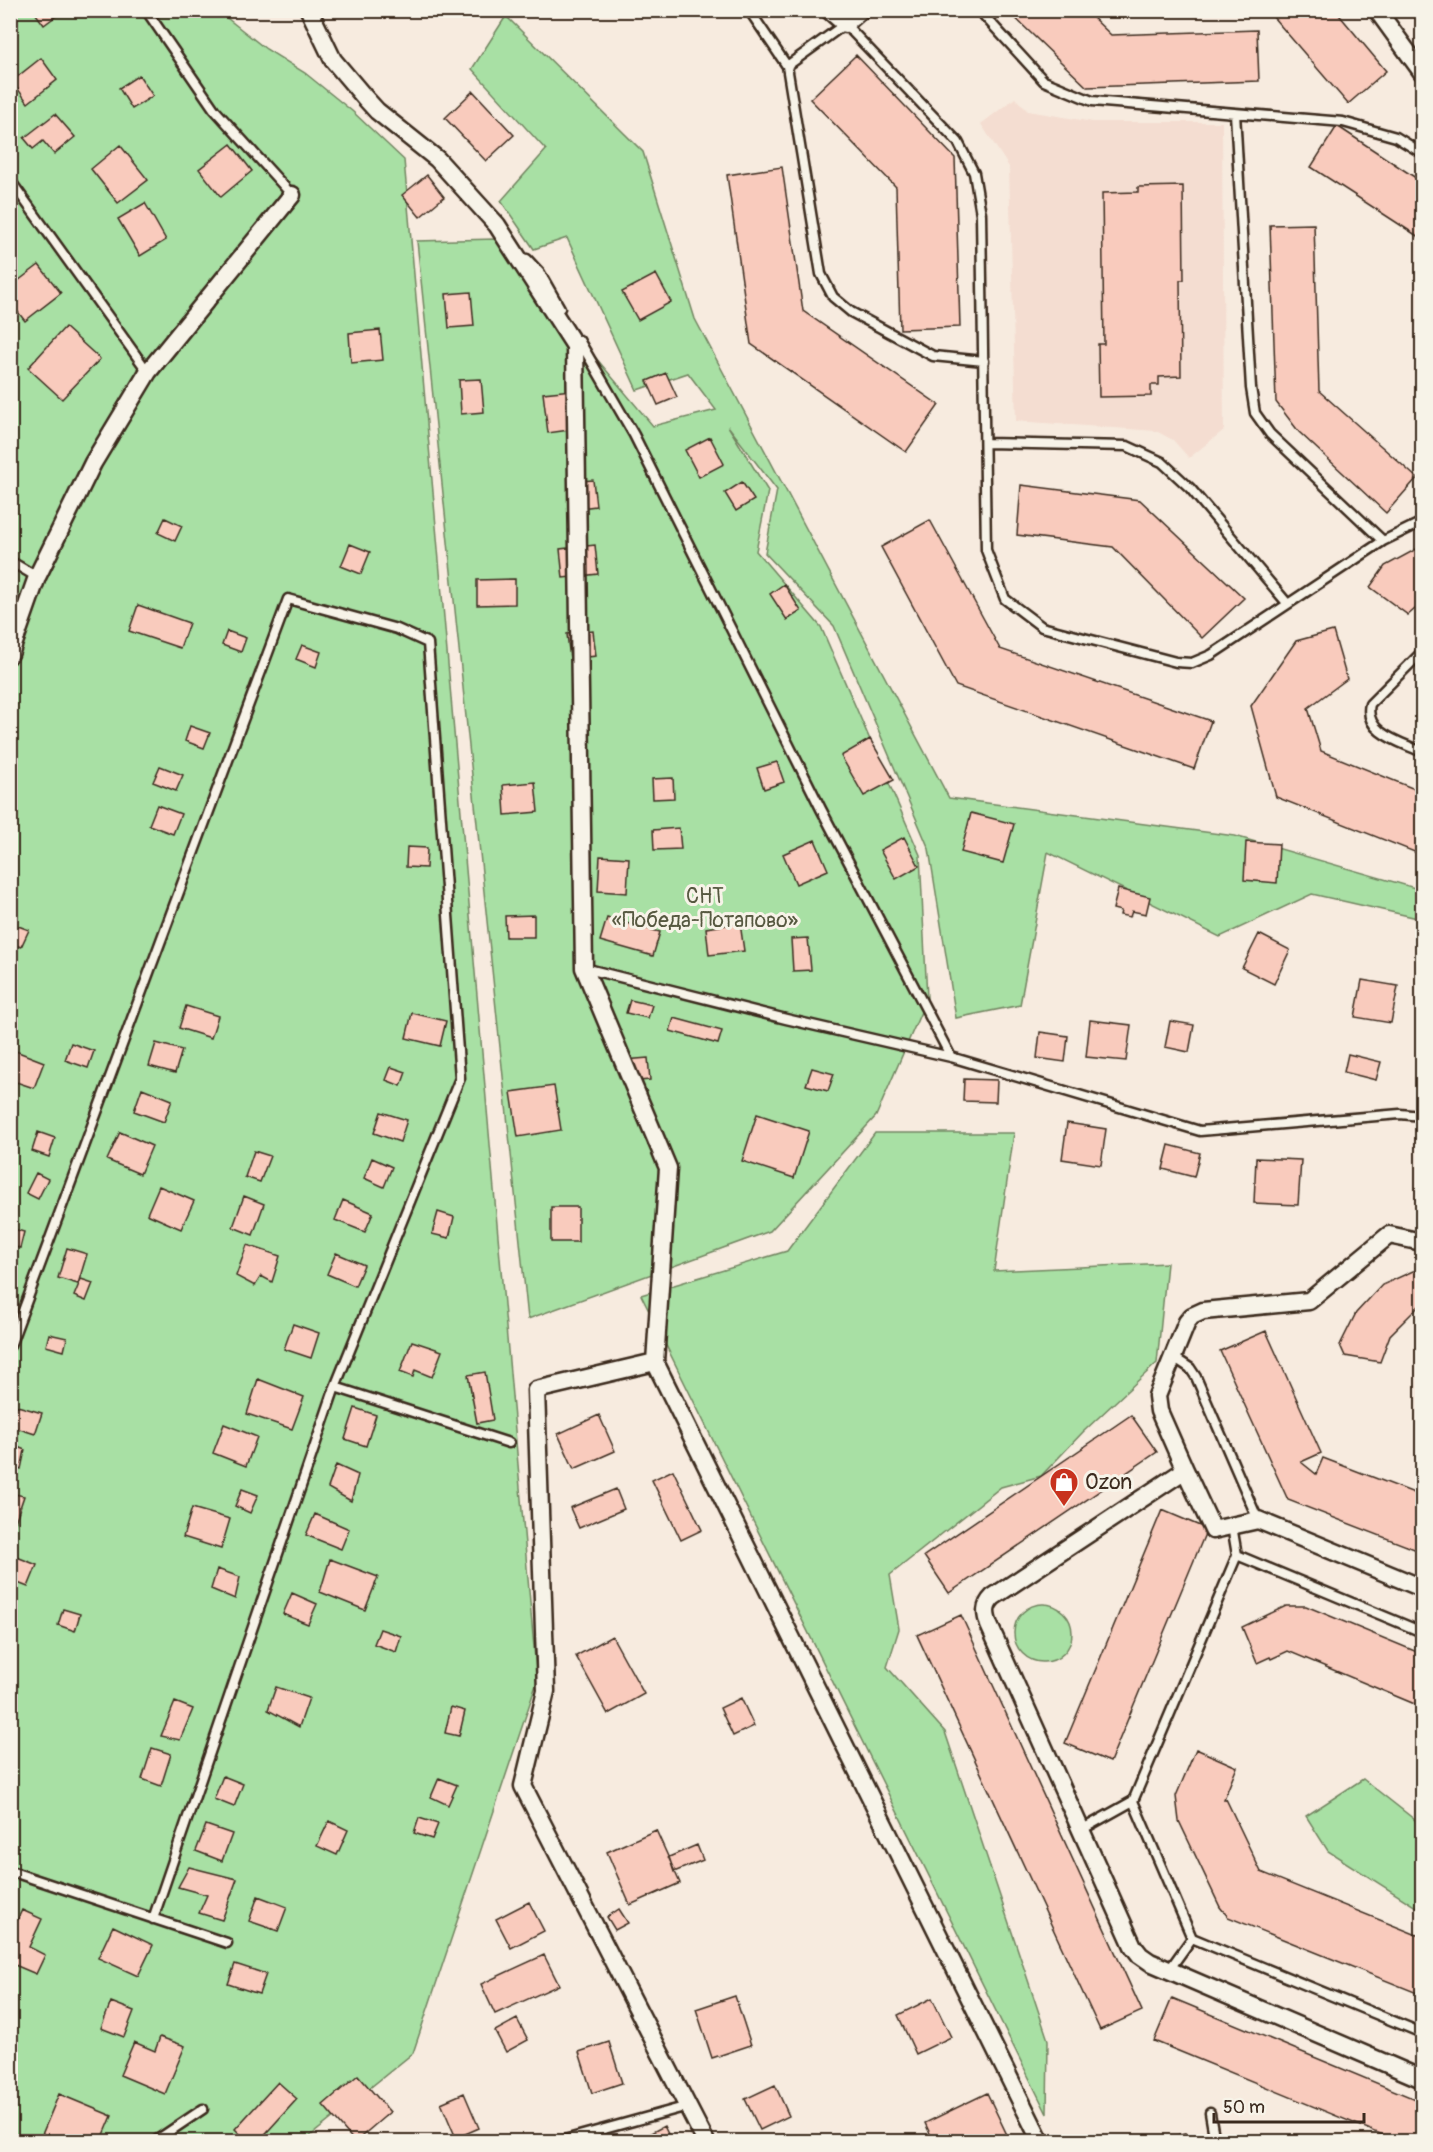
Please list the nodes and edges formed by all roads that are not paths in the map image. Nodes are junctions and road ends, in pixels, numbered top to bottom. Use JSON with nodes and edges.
{"nodes":[{"id":1,"x":146,"y":10,"type":"edge"},
{"id":2,"x":309,"y":10,"type":"edge"},
{"id":3,"x":749,"y":10,"type":"edge"},
{"id":4,"x":829,"y":10,"type":"edge"},
{"id":5,"x":861,"y":10,"type":"edge"},
{"id":6,"x":979,"y":10,"type":"edge"},
{"id":7,"x":1377,"y":10,"type":"edge"},
{"id":8,"x":845,"y":24,"type":"junction"},
{"id":9,"x":787,"y":66,"type":"junction"},
{"id":10,"x":1422,"y":72,"type":"edge"},
{"id":11,"x":1235,"y":113,"type":"junction"},
{"id":12,"x":1422,"y":153,"type":"edge"},
{"id":13,"x":10,"y":180,"type":"edge"},
{"id":14,"x":292,"y":195,"type":"joint"},
{"id":15,"x":497,"y":225,"type":"junction"},
{"id":16,"x":984,"y":361,"type":"junction"},
{"id":17,"x":148,"y":372,"type":"junction"},
{"id":18,"x":985,"y":443,"type":"junction"},
{"id":19,"x":1422,"y":522,"type":"edge"},
{"id":20,"x":1383,"y":542,"type":"junction"},
{"id":21,"x":10,"y":561,"type":"edge"},
{"id":22,"x":37,"y":577,"type":"junction"},
{"id":23,"x":1287,"y":603,"type":"junction"},
{"id":24,"x":1422,"y":652,"type":"edge"},
{"id":25,"x":10,"y":654,"type":"edge"},
{"id":26,"x":1422,"y":752,"type":"edge"},
{"id":27,"x":584,"y":968,"type":"junction"},
{"id":28,"x":951,"y":1057,"type":"junction"},
{"id":29,"x":1422,"y":1116,"type":"edge"},
{"id":30,"x":1422,"y":1242,"type":"edge"},
{"id":31,"x":10,"y":1346,"type":"edge"},
{"id":32,"x":1172,"y":1356,"type":"junction"},
{"id":33,"x":655,"y":1362,"type":"junction"},
{"id":34,"x":335,"y":1387,"type":"junction"},
{"id":35,"x":508,"y":1443,"type":"dead end"},
{"id":36,"x":1185,"y":1470,"type":"junction"},
{"id":37,"x":1258,"y":1520,"type":"junction"},
{"id":38,"x":1232,"y":1526,"type":"junction"},
{"id":39,"x":1237,"y":1555,"type":"junction"},
{"id":40,"x":1422,"y":1588,"type":"edge"},
{"id":41,"x":1422,"y":1632,"type":"edge"},
{"id":42,"x":1133,"y":1801,"type":"junction"},
{"id":43,"x":1081,"y":1830,"type":"junction"},
{"id":44,"x":10,"y":1871,"type":"edge"},
{"id":45,"x":153,"y":1919,"type":"junction"},
{"id":46,"x":1192,"y":1938,"type":"junction"},
{"id":47,"x":227,"y":1943,"type":"dead end"},
{"id":48,"x":1169,"y":1970,"type":"junction"},
{"id":49,"x":1422,"y":2033,"type":"edge"},
{"id":50,"x":1422,"y":2079,"type":"edge"},
{"id":51,"x":688,"y":2106,"type":"junction"},
{"id":52,"x":203,"y":2109,"type":"dead end"},
{"id":53,"x":1210,"y":2112,"type":"dead end"},
{"id":54,"x":154,"y":2142,"type":"edge"},
{"id":55,"x":557,"y":2142,"type":"edge"},
{"id":56,"x":706,"y":2142,"type":"edge"},
{"id":57,"x":1041,"y":2142,"type":"edge"},
{"id":58,"x":1215,"y":2142,"type":"edge"}],
"edges":[{"from":1,"to":14,"type":"lane"},
{"from":2,"to":15,"type":"street"},
{"from":3,"to":9,"type":"lane"},
{"from":4,"to":8,"type":"street"},
{"from":5,"to":8,"type":"street"},
{"from":6,"to":11,"type":"lane"},
{"from":7,"to":10,"type":"street"},
{"from":8,"to":9,"type":"lane"},
{"from":8,"to":16,"type":"lane"},
{"from":9,"to":16,"type":"lane"},
{"from":11,"to":12,"type":"lane"},
{"from":11,"to":20,"type":"lane"},
{"from":13,"to":17,"type":"lane"},
{"from":14,"to":17,"type":"street"},
{"from":15,"to":27,"type":"street"},
{"from":15,"to":28,"type":"lane"},
{"from":16,"to":18,"type":"lane"},
{"from":17,"to":22,"type":"street"},
{"from":18,"to":23,"type":"lane"},
{"from":18,"to":23,"type":"lane"},
{"from":19,"to":20,"type":"lane"},
{"from":20,"to":23,"type":"lane"},
{"from":21,"to":22,"type":"lane"},
{"from":22,"to":25,"type":"street"},
{"from":24,"to":26,"type":"lane"},
{"from":27,"to":28,"type":"lane"},
{"from":27,"to":33,"type":"street"},
{"from":28,"to":29,"type":"lane"},
{"from":30,"to":32,"type":"street"},
{"from":31,"to":34,"type":"lane"},
{"from":32,"to":36,"type":"street"},
{"from":32,"to":37,"type":"lane"},
{"from":33,"to":51,"type":"street"},
{"from":33,"to":57,"type":"street"},
{"from":34,"to":35,"type":"lane"},
{"from":34,"to":45,"type":"lane"},
{"from":36,"to":38,"type":"street"},
{"from":36,"to":43,"type":"street"},
{"from":37,"to":38,"type":"street"},
{"from":37,"to":40,"type":"street"},
{"from":38,"to":39,"type":"lane"},
{"from":39,"to":41,"type":"lane"},
{"from":39,"to":42,"type":"lane"},
{"from":42,"to":43,"type":"lane"},
{"from":42,"to":46,"type":"lane"},
{"from":43,"to":48,"type":"street"},
{"from":44,"to":45,"type":"lane"},
{"from":45,"to":47,"type":"lane"},
{"from":46,"to":48,"type":"lane"},
{"from":46,"to":49,"type":"lane"},
{"from":48,"to":50,"type":"street"},
{"from":51,"to":55,"type":"lane"},
{"from":51,"to":56,"type":"street"},
{"from":52,"to":54,"type":"lane"},
{"from":53,"to":58,"type":"lane"}]}
